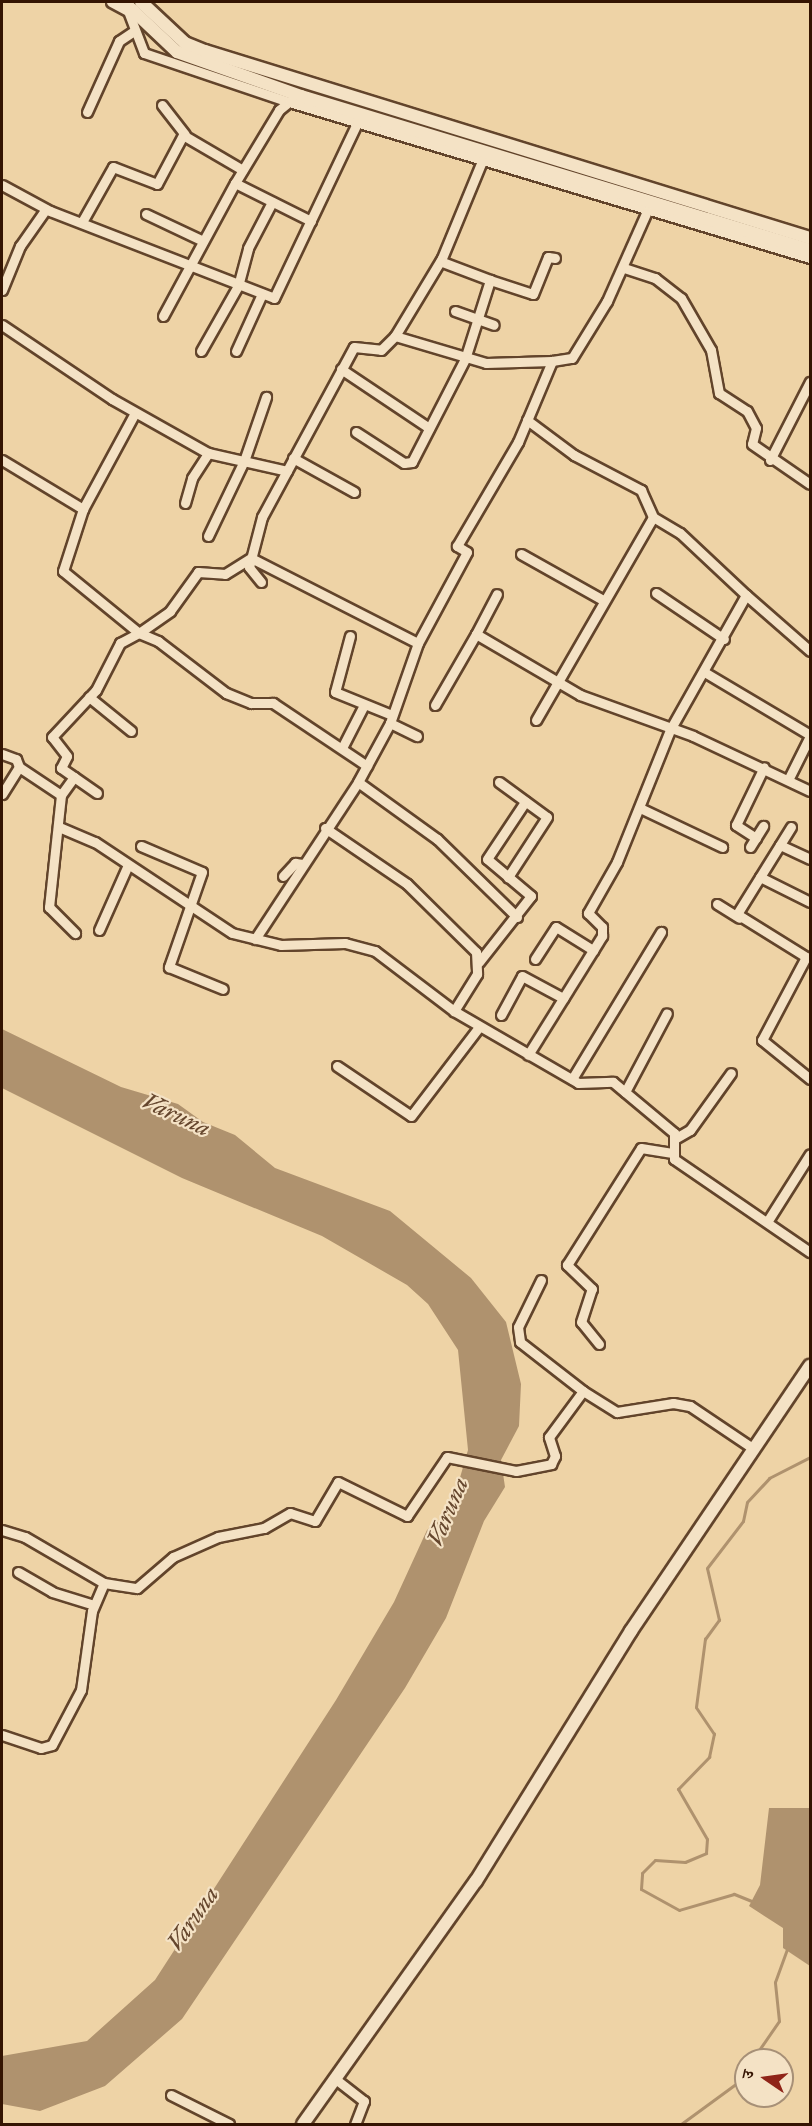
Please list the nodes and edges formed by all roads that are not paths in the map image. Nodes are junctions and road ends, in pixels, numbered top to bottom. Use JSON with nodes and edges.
{"nodes":[{"id":1,"x":111,"y":2,"type":"edge"},
{"id":2,"x":132,"y":3,"type":"edge"},
{"id":3,"x":134,"y":31,"type":"junction"},
{"id":4,"x":163,"y":31,"type":"junction"},
{"id":5,"x":289,"y":102,"type":"junction"},
{"id":6,"x":162,"y":105,"type":"dead end"},
{"id":7,"x":87,"y":112,"type":"dead end"},
{"id":8,"x":357,"y":123,"type":"junction"},
{"id":9,"x":185,"y":134,"type":"junction"},
{"id":10,"x":482,"y":161,"type":"junction"},
{"id":11,"x":243,"y":170,"type":"junction"},
{"id":12,"x":235,"y":183,"type":"junction"},
{"id":13,"x":2,"y":185,"type":"edge"},
{"id":14,"x":272,"y":202,"type":"junction"},
{"id":15,"x":46,"y":209,"type":"junction"},
{"id":16,"x":647,"y":211,"type":"junction"},
{"id":17,"x":146,"y":214,"type":"dead end"},
{"id":18,"x":311,"y":221,"type":"junction"},
{"id":19,"x":82,"y":222,"type":"junction"},
{"id":20,"x":810,"y":238,"type":"edge"},
{"id":21,"x":203,"y":241,"type":"junction"},
{"id":22,"x":810,"y":250,"type":"edge"},
{"id":23,"x":555,"y":258,"type":"dead end"},
{"id":24,"x":810,"y":258,"type":"edge"},
{"id":25,"x":440,"y":261,"type":"junction"},
{"id":26,"x":191,"y":265,"type":"junction"},
{"id":27,"x":624,"y":268,"type":"junction"},
{"id":28,"x":490,"y":280,"type":"junction"},
{"id":29,"x":238,"y":286,"type":"junction"},
{"id":30,"x":2,"y":290,"type":"edge"},
{"id":31,"x":262,"y":294,"type":"junction"},
{"id":32,"x":456,"y":311,"type":"dead end"},
{"id":33,"x":163,"y":316,"type":"dead end"},
{"id":34,"x":479,"y":319,"type":"junction"},
{"id":35,"x":2,"y":324,"type":"edge"},
{"id":36,"x":494,"y":325,"type":"dead end"},
{"id":37,"x":395,"y":336,"type":"junction"},
{"id":38,"x":201,"y":351,"type":"dead end"},
{"id":39,"x":236,"y":351,"type":"dead end"},
{"id":40,"x":465,"y":359,"type":"junction"},
{"id":41,"x":552,"y":361,"type":"junction"},
{"id":42,"x":341,"y":369,"type":"junction"},
{"id":43,"x":810,"y":382,"type":"edge"},
{"id":44,"x":266,"y":397,"type":"dead end"},
{"id":45,"x":135,"y":413,"type":"junction"},
{"id":46,"x":527,"y":420,"type":"junction"},
{"id":47,"x":429,"y":428,"type":"junction"},
{"id":48,"x":356,"y":432,"type":"dead end"},
{"id":49,"x":208,"y":453,"type":"junction"},
{"id":50,"x":293,"y":458,"type":"junction"},
{"id":51,"x":2,"y":460,"type":"edge"},
{"id":52,"x":770,"y":460,"type":"junction"},
{"id":53,"x":244,"y":461,"type":"junction"},
{"id":54,"x":287,"y":471,"type":"junction"},
{"id":55,"x":810,"y":484,"type":"edge"},
{"id":56,"x":354,"y":492,"type":"dead end"},
{"id":57,"x":184,"y":503,"type":"dead end"},
{"id":58,"x":83,"y":509,"type":"junction"},
{"id":59,"x":653,"y":517,"type":"junction"},
{"id":60,"x":208,"y":536,"type":"dead end"},
{"id":61,"x":521,"y":554,"type":"dead end"},
{"id":62,"x":251,"y":558,"type":"junction"},
{"id":63,"x":261,"y":582,"type":"dead end"},
{"id":64,"x":656,"y":593,"type":"dead end"},
{"id":65,"x":497,"y":594,"type":"dead end"},
{"id":66,"x":746,"y":595,"type":"junction"},
{"id":67,"x":603,"y":600,"type":"junction"},
{"id":68,"x":139,"y":633,"type":"junction"},
{"id":69,"x":476,"y":634,"type":"junction"},
{"id":70,"x":350,"y":636,"type":"dead end"},
{"id":71,"x":724,"y":639,"type":"junction"},
{"id":72,"x":418,"y":643,"type":"junction"},
{"id":73,"x":810,"y":651,"type":"edge"},
{"id":74,"x":706,"y":674,"type":"junction"},
{"id":75,"x":558,"y":681,"type":"junction"},
{"id":76,"x":89,"y":697,"type":"junction"},
{"id":77,"x":364,"y":705,"type":"junction"},
{"id":78,"x":435,"y":705,"type":"dead end"},
{"id":79,"x":391,"y":719,"type":"junction"},
{"id":80,"x":536,"y":720,"type":"dead end"},
{"id":81,"x":670,"y":730,"type":"junction"},
{"id":82,"x":131,"y":731,"type":"dead end"},
{"id":83,"x":810,"y":735,"type":"edge"},
{"id":84,"x":417,"y":736,"type":"dead end"},
{"id":85,"x":342,"y":748,"type":"junction"},
{"id":86,"x":2,"y":754,"type":"edge"},
{"id":87,"x":367,"y":766,"type":"junction"},
{"id":88,"x":19,"y":767,"type":"junction"},
{"id":89,"x":764,"y":767,"type":"junction"},
{"id":90,"x":74,"y":777,"type":"junction"},
{"id":91,"x":789,"y":778,"type":"junction"},
{"id":92,"x":358,"y":782,"type":"junction"},
{"id":93,"x":499,"y":782,"type":"dead end"},
{"id":94,"x":810,"y":791,"type":"edge"},
{"id":95,"x":97,"y":793,"type":"dead end"},
{"id":96,"x":2,"y":794,"type":"edge"},
{"id":97,"x":61,"y":795,"type":"junction"},
{"id":98,"x":525,"y":802,"type":"junction"},
{"id":99,"x":640,"y":808,"type":"junction"},
{"id":100,"x":763,"y":826,"type":"dead end"},
{"id":101,"x":59,"y":827,"type":"junction"},
{"id":102,"x":791,"y":827,"type":"dead end"},
{"id":103,"x":325,"y":828,"type":"junction"},
{"id":104,"x":756,"y":838,"type":"junction"},
{"id":105,"x":780,"y":845,"type":"junction"},
{"id":106,"x":141,"y":846,"type":"dead end"},
{"id":107,"x":722,"y":847,"type":"dead end"},
{"id":108,"x":750,"y":847,"type":"dead end"},
{"id":109,"x":810,"y":859,"type":"edge"},
{"id":110,"x":303,"y":864,"type":"junction"},
{"id":111,"x":128,"y":865,"type":"junction"},
{"id":112,"x":283,"y":876,"type":"dead end"},
{"id":113,"x":508,"y":877,"type":"junction"},
{"id":114,"x":760,"y":877,"type":"junction"},
{"id":115,"x":810,"y":902,"type":"edge"},
{"id":116,"x":717,"y":904,"type":"dead end"},
{"id":117,"x":189,"y":905,"type":"junction"},
{"id":118,"x":517,"y":917,"type":"junction"},
{"id":119,"x":739,"y":918,"type":"junction"},
{"id":120,"x":99,"y":930,"type":"dead end"},
{"id":121,"x":661,"y":932,"type":"dead end"},
{"id":122,"x":75,"y":933,"type":"dead end"},
{"id":123,"x":255,"y":939,"type":"junction"},
{"id":124,"x":593,"y":950,"type":"junction"},
{"id":125,"x":535,"y":959,"type":"dead end"},
{"id":126,"x":808,"y":960,"type":"edge"},
{"id":127,"x":479,"y":962,"type":"junction"},
{"id":128,"x":223,"y":989,"type":"dead end"},
{"id":129,"x":563,"y":998,"type":"junction"},
{"id":130,"x":454,"y":1011,"type":"junction"},
{"id":131,"x":667,"y":1014,"type":"dead end"},
{"id":132,"x":501,"y":1016,"type":"dead end"},
{"id":133,"x":479,"y":1026,"type":"junction"},
{"id":134,"x":528,"y":1055,"type":"junction"},
{"id":135,"x":337,"y":1066,"type":"dead end"},
{"id":136,"x":731,"y":1073,"type":"dead end"},
{"id":137,"x":572,"y":1079,"type":"junction"},
{"id":138,"x":810,"y":1079,"type":"edge"},
{"id":139,"x":625,"y":1092,"type":"junction"},
{"id":140,"x":676,"y":1138,"type":"junction"},
{"id":141,"x":671,"y":1153,"type":"junction"},
{"id":142,"x":810,"y":1154,"type":"edge"},
{"id":143,"x":767,"y":1222,"type":"junction"},
{"id":144,"x":810,"y":1252,"type":"edge"},
{"id":145,"x":541,"y":1280,"type":"dead end"},
{"id":146,"x":598,"y":1344,"type":"dead end"},
{"id":147,"x":810,"y":1366,"type":"edge"},
{"id":148,"x":807,"y":1383,"type":"edge"},
{"id":149,"x":583,"y":1391,"type":"junction"},
{"id":150,"x":751,"y":1447,"type":"junction"},
{"id":151,"x":2,"y":1530,"type":"edge"},
{"id":152,"x":18,"y":1572,"type":"dead end"},
{"id":153,"x":104,"y":1583,"type":"junction"},
{"id":154,"x":94,"y":1605,"type":"junction"},
{"id":155,"x":2,"y":1735,"type":"edge"},
{"id":156,"x":338,"y":2081,"type":"junction"},
{"id":157,"x":171,"y":2095,"type":"dead end"},
{"id":158,"x":229,"y":2124,"type":"edge"},
{"id":159,"x":303,"y":2124,"type":"edge"},
{"id":160,"x":355,"y":2124,"type":"edge"}],
"edges":[{"from":1,"to":3,"type":"street"},
{"from":2,"to":4,"type":"street"},
{"from":3,"to":5,"type":"street"},
{"from":3,"to":7,"type":"street"},
{"from":4,"to":20,"type":"street"},
{"from":4,"to":22,"type":"street"},
{"from":5,"to":8,"type":"street"},
{"from":5,"to":11,"type":"street"},
{"from":6,"to":9,"type":"street"},
{"from":8,"to":10,"type":"street"},
{"from":8,"to":18,"type":"street"},
{"from":9,"to":11,"type":"street"},
{"from":9,"to":19,"type":"street"},
{"from":10,"to":16,"type":"street"},
{"from":10,"to":25,"type":"street"},
{"from":11,"to":12,"type":"street"},
{"from":12,"to":14,"type":"street"},
{"from":12,"to":21,"type":"street"},
{"from":13,"to":15,"type":"street"},
{"from":14,"to":18,"type":"street"},
{"from":14,"to":29,"type":"street"},
{"from":15,"to":19,"type":"street"},
{"from":15,"to":30,"type":"street"},
{"from":16,"to":24,"type":"street"},
{"from":16,"to":27,"type":"street"},
{"from":17,"to":21,"type":"street"},
{"from":18,"to":31,"type":"street"},
{"from":19,"to":26,"type":"street"},
{"from":21,"to":26,"type":"street"},
{"from":23,"to":28,"type":"street"},
{"from":25,"to":28,"type":"street"},
{"from":25,"to":37,"type":"street"},
{"from":26,"to":29,"type":"street"},
{"from":26,"to":33,"type":"street"},
{"from":27,"to":41,"type":"street"},
{"from":27,"to":52,"type":"street"},
{"from":28,"to":34,"type":"street"},
{"from":29,"to":31,"type":"street"},
{"from":29,"to":38,"type":"street"},
{"from":31,"to":39,"type":"street"},
{"from":32,"to":34,"type":"street"},
{"from":34,"to":36,"type":"street"},
{"from":34,"to":40,"type":"street"},
{"from":35,"to":45,"type":"street"},
{"from":37,"to":40,"type":"street"},
{"from":37,"to":42,"type":"street"},
{"from":40,"to":41,"type":"street"},
{"from":40,"to":47,"type":"street"},
{"from":41,"to":46,"type":"street"},
{"from":42,"to":47,"type":"street"},
{"from":42,"to":50,"type":"street"},
{"from":43,"to":52,"type":"street"},
{"from":44,"to":53,"type":"street"},
{"from":45,"to":49,"type":"street"},
{"from":45,"to":58,"type":"street"},
{"from":46,"to":59,"type":"street"},
{"from":46,"to":72,"type":"street"},
{"from":47,"to":48,"type":"street"},
{"from":49,"to":53,"type":"street"},
{"from":49,"to":57,"type":"street"},
{"from":50,"to":54,"type":"street"},
{"from":50,"to":56,"type":"street"},
{"from":51,"to":58,"type":"street"},
{"from":52,"to":55,"type":"street"},
{"from":53,"to":54,"type":"street"},
{"from":53,"to":60,"type":"street"},
{"from":54,"to":62,"type":"street"},
{"from":58,"to":68,"type":"street"},
{"from":59,"to":66,"type":"street"},
{"from":59,"to":67,"type":"street"},
{"from":61,"to":67,"type":"street"},
{"from":62,"to":63,"type":"street"},
{"from":62,"to":68,"type":"street"},
{"from":62,"to":72,"type":"street"},
{"from":64,"to":71,"type":"street"},
{"from":65,"to":69,"type":"street"},
{"from":66,"to":71,"type":"street"},
{"from":66,"to":73,"type":"street"},
{"from":67,"to":75,"type":"street"},
{"from":68,"to":76,"type":"street"},
{"from":68,"to":85,"type":"street"},
{"from":69,"to":75,"type":"street"},
{"from":69,"to":78,"type":"street"},
{"from":70,"to":77,"type":"street"},
{"from":71,"to":74,"type":"street"},
{"from":72,"to":79,"type":"street"},
{"from":74,"to":81,"type":"street"},
{"from":74,"to":83,"type":"street"},
{"from":75,"to":80,"type":"street"},
{"from":75,"to":81,"type":"street"},
{"from":76,"to":82,"type":"street"},
{"from":76,"to":90,"type":"street"},
{"from":77,"to":79,"type":"street"},
{"from":77,"to":85,"type":"street"},
{"from":79,"to":84,"type":"street"},
{"from":79,"to":87,"type":"street"},
{"from":81,"to":89,"type":"street"},
{"from":81,"to":99,"type":"street"},
{"from":83,"to":91,"type":"street"},
{"from":85,"to":87,"type":"street"},
{"from":86,"to":88,"type":"street"},
{"from":87,"to":92,"type":"street"},
{"from":88,"to":96,"type":"street"},
{"from":88,"to":97,"type":"street"},
{"from":89,"to":91,"type":"street"},
{"from":89,"to":104,"type":"street"},
{"from":90,"to":95,"type":"street"},
{"from":90,"to":97,"type":"street"},
{"from":91,"to":94,"type":"street"},
{"from":92,"to":103,"type":"street"},
{"from":92,"to":118,"type":"street"},
{"from":93,"to":98,"type":"street"},
{"from":97,"to":101,"type":"street"},
{"from":98,"to":113,"type":"street"},
{"from":98,"to":113,"type":"street"},
{"from":99,"to":107,"type":"street"},
{"from":99,"to":124,"type":"street"},
{"from":100,"to":104,"type":"street"},
{"from":101,"to":111,"type":"street"},
{"from":101,"to":122,"type":"street"},
{"from":102,"to":105,"type":"street"},
{"from":103,"to":110,"type":"street"},
{"from":103,"to":127,"type":"street"},
{"from":104,"to":108,"type":"street"},
{"from":105,"to":109,"type":"street"},
{"from":105,"to":114,"type":"street"},
{"from":106,"to":117,"type":"street"},
{"from":110,"to":112,"type":"street"},
{"from":110,"to":123,"type":"street"},
{"from":111,"to":117,"type":"street"},
{"from":111,"to":120,"type":"street"},
{"from":113,"to":118,"type":"street"},
{"from":114,"to":115,"type":"street"},
{"from":114,"to":119,"type":"street"},
{"from":116,"to":119,"type":"street"},
{"from":117,"to":123,"type":"street"},
{"from":117,"to":128,"type":"street"},
{"from":118,"to":127,"type":"street"},
{"from":119,"to":126,"type":"street"},
{"from":121,"to":137,"type":"street"},
{"from":123,"to":130,"type":"street"},
{"from":124,"to":125,"type":"street"},
{"from":124,"to":129,"type":"street"},
{"from":126,"to":138,"type":"street"},
{"from":127,"to":130,"type":"street"},
{"from":129,"to":132,"type":"street"},
{"from":129,"to":134,"type":"street"},
{"from":130,"to":133,"type":"street"},
{"from":131,"to":139,"type":"street"},
{"from":133,"to":134,"type":"street"},
{"from":133,"to":135,"type":"street"},
{"from":134,"to":137,"type":"street"},
{"from":136,"to":140,"type":"street"},
{"from":137,"to":139,"type":"street"},
{"from":139,"to":140,"type":"street"},
{"from":140,"to":141,"type":"street"},
{"from":141,"to":143,"type":"street"},
{"from":141,"to":146,"type":"street"},
{"from":142,"to":143,"type":"street"},
{"from":143,"to":144,"type":"street"},
{"from":145,"to":149,"type":"street"},
{"from":147,"to":148,"type":"street"},
{"from":148,"to":150,"type":"street"},
{"from":149,"to":150,"type":"street"},
{"from":149,"to":153,"type":"street"},
{"from":150,"to":156,"type":"street"},
{"from":151,"to":153,"type":"street"},
{"from":152,"to":154,"type":"street"},
{"from":153,"to":154,"type":"street"},
{"from":154,"to":155,"type":"street"},
{"from":156,"to":159,"type":"street"},
{"from":156,"to":160,"type":"street"},
{"from":157,"to":158,"type":"street"}]}
